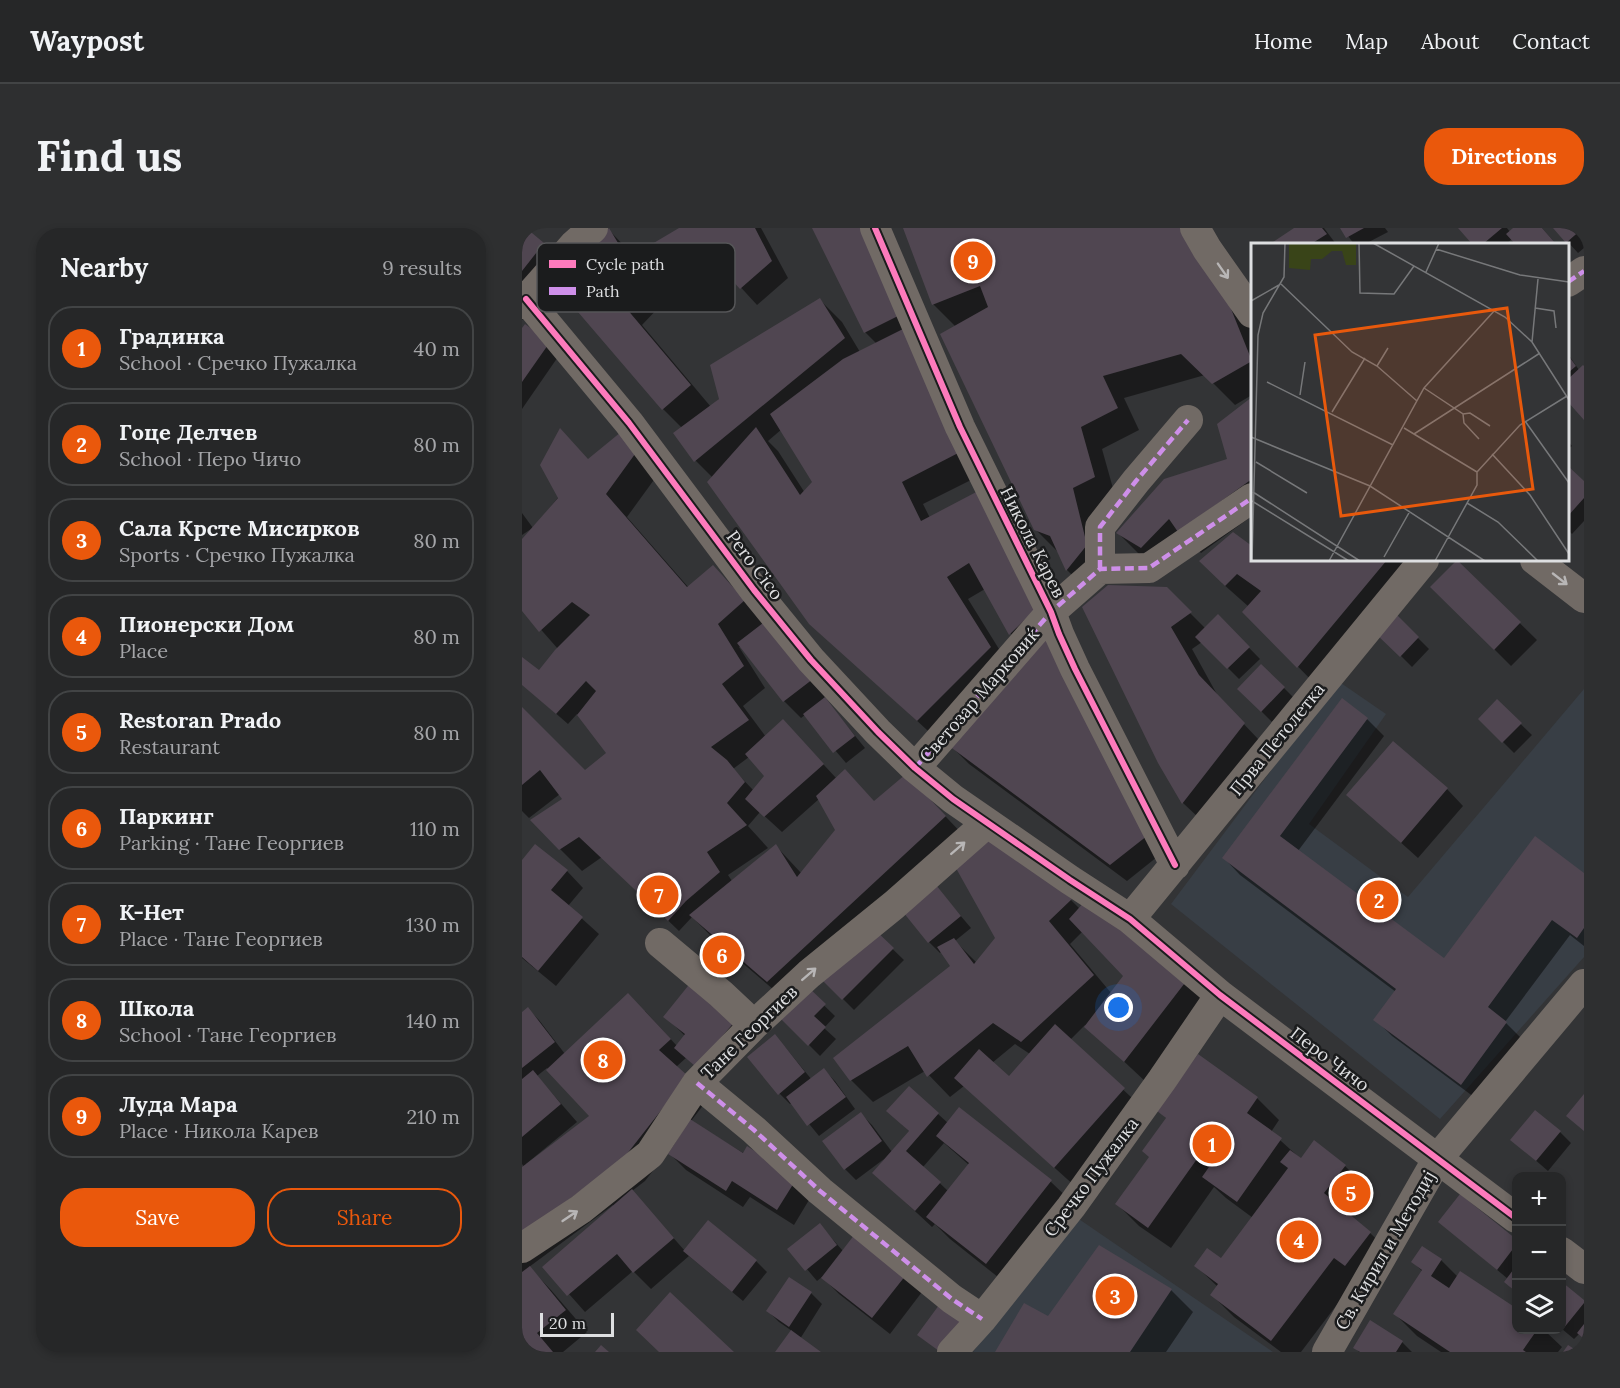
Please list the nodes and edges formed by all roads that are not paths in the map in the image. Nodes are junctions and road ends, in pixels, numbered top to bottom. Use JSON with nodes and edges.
{"nodes":[{"id":1,"x":593,"y":228,"type":"edge"},
{"id":2,"x":875,"y":228,"type":"edge"},
{"id":3,"x":1195,"y":228,"type":"edge"},
{"id":4,"x":576,"y":243,"type":"edge"},
{"id":5,"x":1584,"y":271,"type":"edge"},
{"id":6,"x":1569,"y":281,"type":"edge"},
{"id":7,"x":537,"y":287,"type":"edge"},
{"id":8,"x":524,"y":302,"type":"edge"},
{"id":9,"x":1251,"y":312,"type":"edge"},
{"id":10,"x":1188,"y":420,"type":"dead end"},
{"id":11,"x":1251,"y":499,"type":"edge"},
{"id":12,"x":1423,"y":561,"type":"edge"},
{"id":13,"x":1536,"y":561,"type":"edge"},
{"id":14,"x":1100,"y":569,"type":"junction"},
{"id":15,"x":1584,"y":598,"type":"edge"},
{"id":16,"x":1051,"y":612,"type":"junction"},
{"id":17,"x":915,"y":768,"type":"junction"},
{"id":18,"x":987,"y":823,"type":"junction"},
{"id":19,"x":1175,"y":865,"type":"junction"},
{"id":20,"x":1130,"y":919,"type":"junction"},
{"id":21,"x":660,"y":943,"type":"dead end"},
{"id":22,"x":1584,"y":984,"type":"edge"},
{"id":23,"x":1220,"y":995,"type":"junction"},
{"id":24,"x":754,"y":1025,"type":"junction"},
{"id":25,"x":697,"y":1083,"type":"junction"},
{"id":26,"x":1438,"y":1158,"type":"junction"},
{"id":27,"x":1512,"y":1215,"type":"edge"},
{"id":28,"x":522,"y":1248,"type":"edge"},
{"id":29,"x":1566,"y":1255,"type":"edge"},
{"id":30,"x":1584,"y":1269,"type":"edge"},
{"id":31,"x":982,"y":1319,"type":"junction"},
{"id":32,"x":952,"y":1352,"type":"edge"},
{"id":33,"x":1327,"y":1352,"type":"edge"}],
"edges":[{"from":1,"to":4,"type":"street"},
{"from":2,"to":16,"type":"street","name":"Никола Карев"},
{"from":3,"to":9,"type":"street","one_way":true},
{"from":5,"to":6,"type":"street"},
{"from":7,"to":8,"type":"street"},
{"from":8,"to":17,"type":"street","name":"Pero Cico"},
{"from":10,"to":14,"type":"street"},
{"from":11,"to":14,"type":"street"},
{"from":12,"to":19,"type":"street","name":"Прва Петолетка"},
{"from":13,"to":15,"type":"street","one_way":true},
{"from":14,"to":16,"type":"street","name":"Светозар Марковиќ"},
{"from":16,"to":17,"type":"street","name":"Светозар Марковиќ"},
{"from":16,"to":19,"type":"street","name":"Никола Карев"},
{"from":17,"to":18,"type":"street","name":"Pero Cico"},
{"from":18,"to":20,"type":"street","name":"Pero Cico"},
{"from":24,"to":18,"type":"street","name":"Тане Георгиев","one_way":true},
{"from":19,"to":20,"type":"street","name":"Прва Петолетка"},
{"from":20,"to":23,"type":"street","name":"Перо Чичо"},
{"from":21,"to":24,"type":"street"},
{"from":22,"to":26,"type":"street","name":"Св. Кирил и Методиј"},
{"from":23,"to":26,"type":"street","name":"Перо Чичо"},
{"from":23,"to":31,"type":"street","name":"Сречко Пужалка"},
{"from":24,"to":25,"type":"street","name":"Тане Георгиев"},
{"from":28,"to":25,"type":"street","name":"Тане Георгиев","one_way":true},
{"from":25,"to":31,"type":"street"},
{"from":26,"to":27,"type":"street","name":"Перо Чичо"},
{"from":26,"to":33,"type":"street","name":"Св. Кирил и Методиј"},
{"from":29,"to":30,"type":"street"},
{"from":31,"to":32,"type":"street","name":"Сречко Пужалка"}]}
